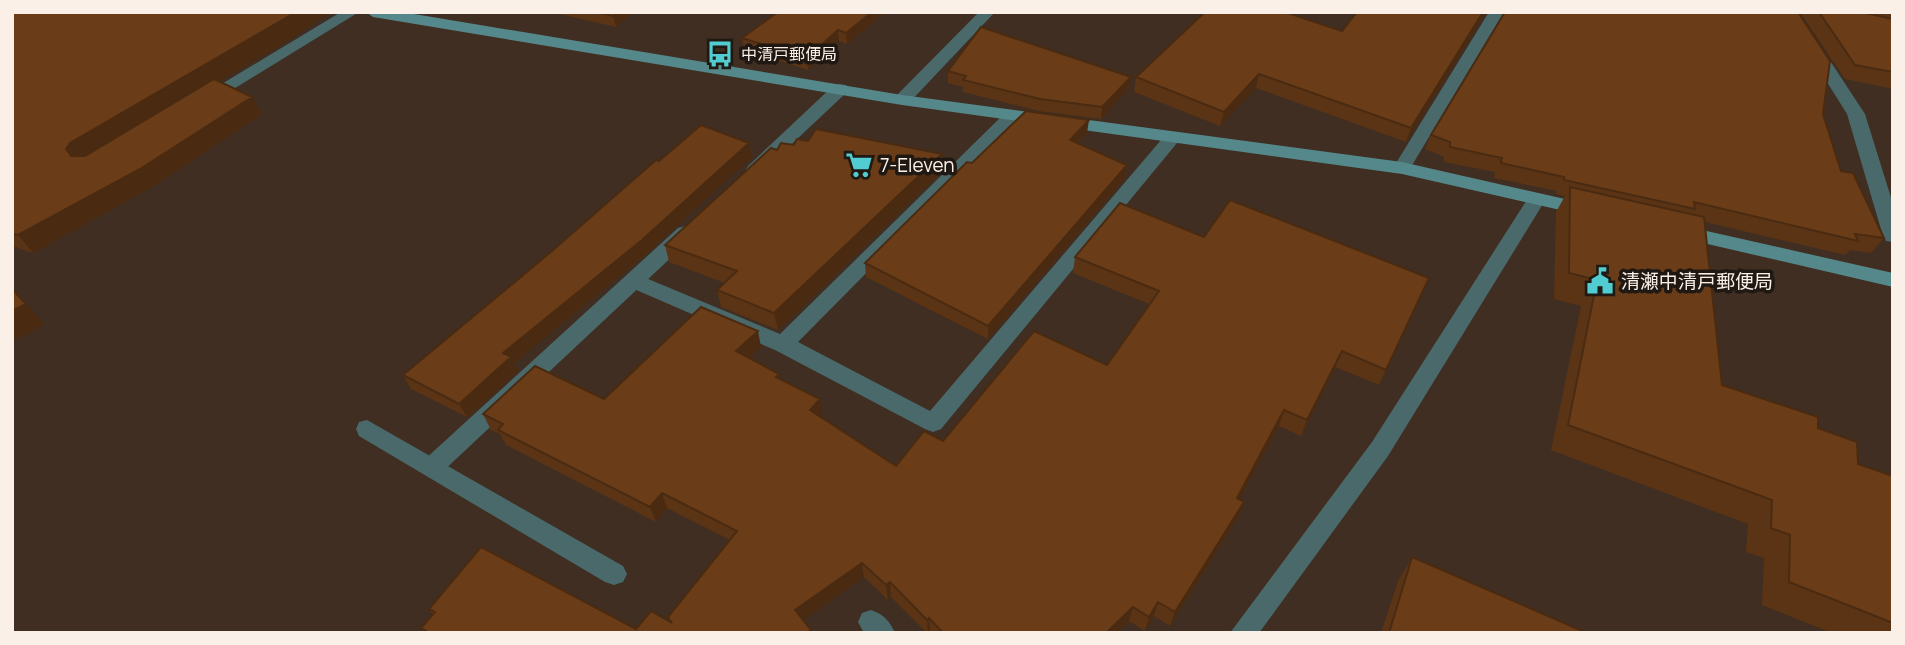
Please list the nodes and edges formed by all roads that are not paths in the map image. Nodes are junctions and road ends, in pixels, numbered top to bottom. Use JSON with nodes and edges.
{"nodes":[{"id":1,"x":352,"y":12,"type":"edge"},
{"id":2,"x":373,"y":12,"type":"edge"},
{"id":3,"x":988,"y":12,"type":"edge"},
{"id":4,"x":1497,"y":12,"type":"edge"},
{"id":5,"x":1790,"y":12,"type":"edge"},
{"id":6,"x":840,"y":89,"type":"junction"},
{"id":7,"x":902,"y":100,"type":"junction"},
{"id":8,"x":186,"y":111,"type":"edge"},
{"id":9,"x":1013,"y":115,"type":"junction"},
{"id":10,"x":1173,"y":136,"type":"junction"},
{"id":11,"x":1402,"y":168,"type":"junction"},
{"id":12,"x":742,"y":181,"type":"edge"},
{"id":13,"x":1537,"y":199,"type":"junction"},
{"id":14,"x":1603,"y":214,"type":"edge"},
{"id":15,"x":703,"y":217,"type":"edge"},
{"id":16,"x":1669,"y":229,"type":"edge"},
{"id":17,"x":1893,"y":236,"type":"edge"},
{"id":18,"x":1893,"y":280,"type":"edge"},
{"id":19,"x":634,"y":281,"type":"junction"},
{"id":20,"x":783,"y":344,"type":"junction"},
{"id":21,"x":367,"y":429,"type":"dead end"},
{"id":22,"x":432,"y":467,"type":"junction"},
{"id":23,"x":614,"y":574,"type":"dead end"},
{"id":24,"x":1243,"y":633,"type":"edge"}],
"edges":[{"from":1,"to":8,"type":"street"},
{"from":2,"to":6,"type":"street"},
{"from":3,"to":7,"type":"street"},
{"from":4,"to":11,"type":"street"},
{"from":5,"to":17,"type":"street"},
{"from":6,"to":7,"type":"street"},
{"from":6,"to":12,"type":"street"},
{"from":7,"to":9,"type":"street"},
{"from":9,"to":10,"type":"street"},
{"from":9,"to":20,"type":"street"},
{"from":10,"to":11,"type":"street"},
{"from":10,"to":20,"type":"street"},
{"from":11,"to":13,"type":"street"},
{"from":13,"to":14,"type":"street"},
{"from":13,"to":24,"type":"street"},
{"from":15,"to":19,"type":"street"},
{"from":16,"to":18,"type":"street"},
{"from":19,"to":20,"type":"street"},
{"from":19,"to":22,"type":"street"},
{"from":21,"to":22,"type":"street"},
{"from":22,"to":23,"type":"street"}]}
